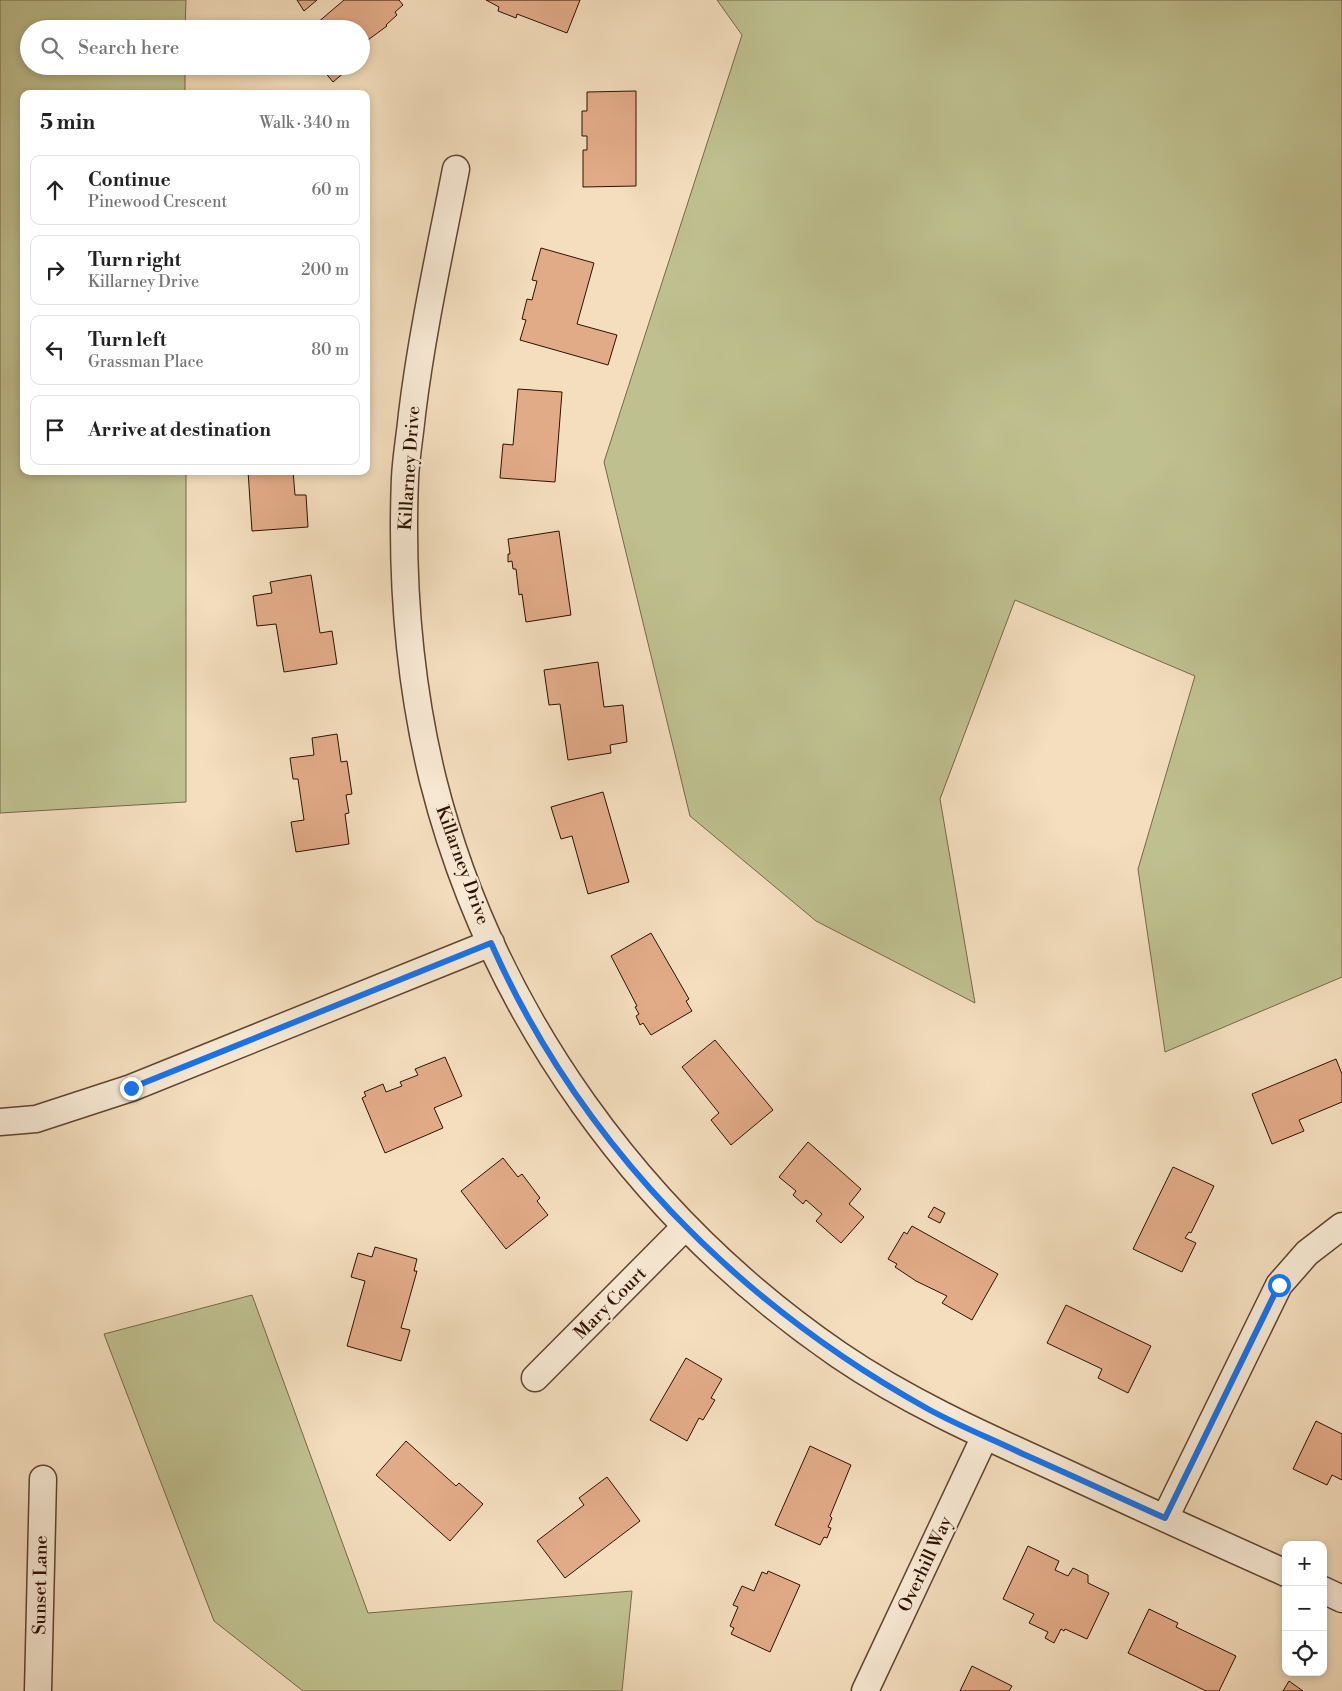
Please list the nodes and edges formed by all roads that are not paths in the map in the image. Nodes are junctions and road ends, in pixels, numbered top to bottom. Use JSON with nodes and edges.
{"nodes":[{"id":1,"x":456,"y":169,"type":"dead end"},
{"id":2,"x":491,"y":943,"type":"junction"},
{"id":3,"x":0,"y":1122,"type":"edge"},
{"id":4,"x":1342,"y":1226,"type":"edge"},
{"id":5,"x":684,"y":1227,"type":"junction"},
{"id":6,"x":535,"y":1378,"type":"dead end"},
{"id":7,"x":985,"y":1436,"type":"junction"},
{"id":8,"x":43,"y":1478,"type":"dead end"},
{"id":9,"x":1165,"y":1518,"type":"junction"},
{"id":10,"x":1282,"y":1571,"type":"edge"},
{"id":11,"x":1327,"y":1592,"type":"edge"},
{"id":12,"x":1342,"y":1599,"type":"edge"},
{"id":13,"x":38,"y":1691,"type":"edge"},
{"id":14,"x":865,"y":1691,"type":"edge"}],
"edges":[{"from":1,"to":2,"type":"street","name":"Killarney Drive"},
{"from":2,"to":3,"type":"street"},
{"from":2,"to":5,"type":"street","name":"Killarney Drive"},
{"from":4,"to":9,"type":"street"},
{"from":5,"to":6,"type":"street","name":"Mary Court"},
{"from":5,"to":7,"type":"street","name":"Killarney Drive"},
{"from":7,"to":9,"type":"street","name":"Killarney Drive"},
{"from":7,"to":14,"type":"street","name":"Overhill Way"},
{"from":8,"to":13,"type":"street","name":"Sunset Lane"},
{"from":9,"to":10,"type":"street","name":"Killarney Drive"},
{"from":11,"to":12,"type":"street"}]}
